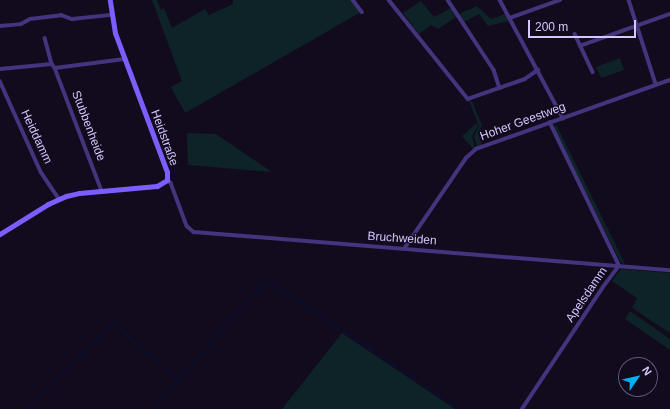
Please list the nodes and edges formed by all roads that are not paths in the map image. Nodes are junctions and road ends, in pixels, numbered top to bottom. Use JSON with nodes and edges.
{"nodes":[{"id":1,"x":110,"y":0,"type":"edge"},
{"id":2,"x":353,"y":0,"type":"edge"},
{"id":3,"x":389,"y":0,"type":"edge"},
{"id":4,"x":448,"y":0,"type":"edge"},
{"id":5,"x":500,"y":0,"type":"edge"},
{"id":6,"x":560,"y":0,"type":"edge"},
{"id":7,"x":629,"y":0,"type":"edge"},
{"id":8,"x":362,"y":12,"type":"dead end"},
{"id":9,"x":670,"y":14,"type":"edge"},
{"id":10,"x":111,"y":15,"type":"junction"},
{"id":11,"x":510,"y":18,"type":"junction"},
{"id":12,"x":0,"y":26,"type":"edge"},
{"id":13,"x":637,"y":26,"type":"junction"},
{"id":14,"x":575,"y":34,"type":"dead end"},
{"id":15,"x":45,"y":38,"type":"dead end"},
{"id":16,"x":580,"y":46,"type":"junction"},
{"id":17,"x":124,"y":59,"type":"junction"},
{"id":18,"x":52,"y":64,"type":"junction"},
{"id":19,"x":55,"y":68,"type":"junction"},
{"id":20,"x":0,"y":69,"type":"edge"},
{"id":21,"x":538,"y":70,"type":"junction"},
{"id":22,"x":594,"y":72,"type":"dead end"},
{"id":23,"x":670,"y":80,"type":"edge"},
{"id":24,"x":0,"y":81,"type":"edge"},
{"id":25,"x":656,"y":84,"type":"junction"},
{"id":26,"x":500,"y":88,"type":"junction"},
{"id":27,"x":563,"y":118,"type":"junction"},
{"id":28,"x":550,"y":123,"type":"junction"},
{"id":29,"x":167,"y":180,"type":"junction"},
{"id":30,"x":102,"y":190,"type":"junction"},
{"id":31,"x":59,"y":199,"type":"junction"},
{"id":32,"x":0,"y":234,"type":"edge"},
{"id":33,"x":404,"y":249,"type":"junction"},
{"id":34,"x":619,"y":266,"type":"junction"},
{"id":35,"x":670,"y":270,"type":"edge"},
{"id":36,"x":522,"y":409,"type":"edge"}],
"edges":[{"from":1,"to":10,"type":"street","name":"Heidstraße"},
{"from":2,"to":8,"type":"street"},
{"from":3,"to":26,"type":"street"},
{"from":4,"to":26,"type":"street"},
{"from":5,"to":11,"type":"street"},
{"from":6,"to":11,"type":"street"},
{"from":7,"to":13,"type":"street"},
{"from":9,"to":13,"type":"street"},
{"from":10,"to":12,"type":"street"},
{"from":10,"to":17,"type":"street","name":"Heidstraße"},
{"from":11,"to":21,"type":"street"},
{"from":13,"to":16,"type":"street"},
{"from":13,"to":25,"type":"street"},
{"from":14,"to":16,"type":"street"},
{"from":15,"to":18,"type":"street"},
{"from":16,"to":22,"type":"street"},
{"from":17,"to":19,"type":"street"},
{"from":17,"to":29,"type":"street","name":"Heidstraße"},
{"from":18,"to":19,"type":"street","name":"Stubbenheide"},
{"from":18,"to":20,"type":"street"},
{"from":19,"to":30,"type":"street","name":"Stubbenheide"},
{"from":21,"to":26,"type":"street"},
{"from":21,"to":27,"type":"street"},
{"from":23,"to":25,"type":"street","name":"Hoher Geestweg"},
{"from":24,"to":31,"type":"street","name":"Heiddamm"},
{"from":25,"to":27,"type":"street","name":"Hoher Geestweg"},
{"from":27,"to":28,"type":"street","name":"Hoher Geestweg"},
{"from":28,"to":33,"type":"street","name":"Hoher Geestweg"},
{"from":28,"to":34,"type":"street","name":"Apelsdamm"},
{"from":29,"to":30,"type":"street","name":"Heidstraße"},
{"from":29,"to":33,"type":"street","name":"Bruchweiden"},
{"from":30,"to":31,"type":"street","name":"Heidstraße"},
{"from":31,"to":32,"type":"street","name":"Heidstraße"},
{"from":33,"to":34,"type":"street","name":"Bruchweiden"},
{"from":34,"to":35,"type":"street","name":"Bruchweiden"},
{"from":34,"to":36,"type":"street","name":"Apelsdamm"}]}
